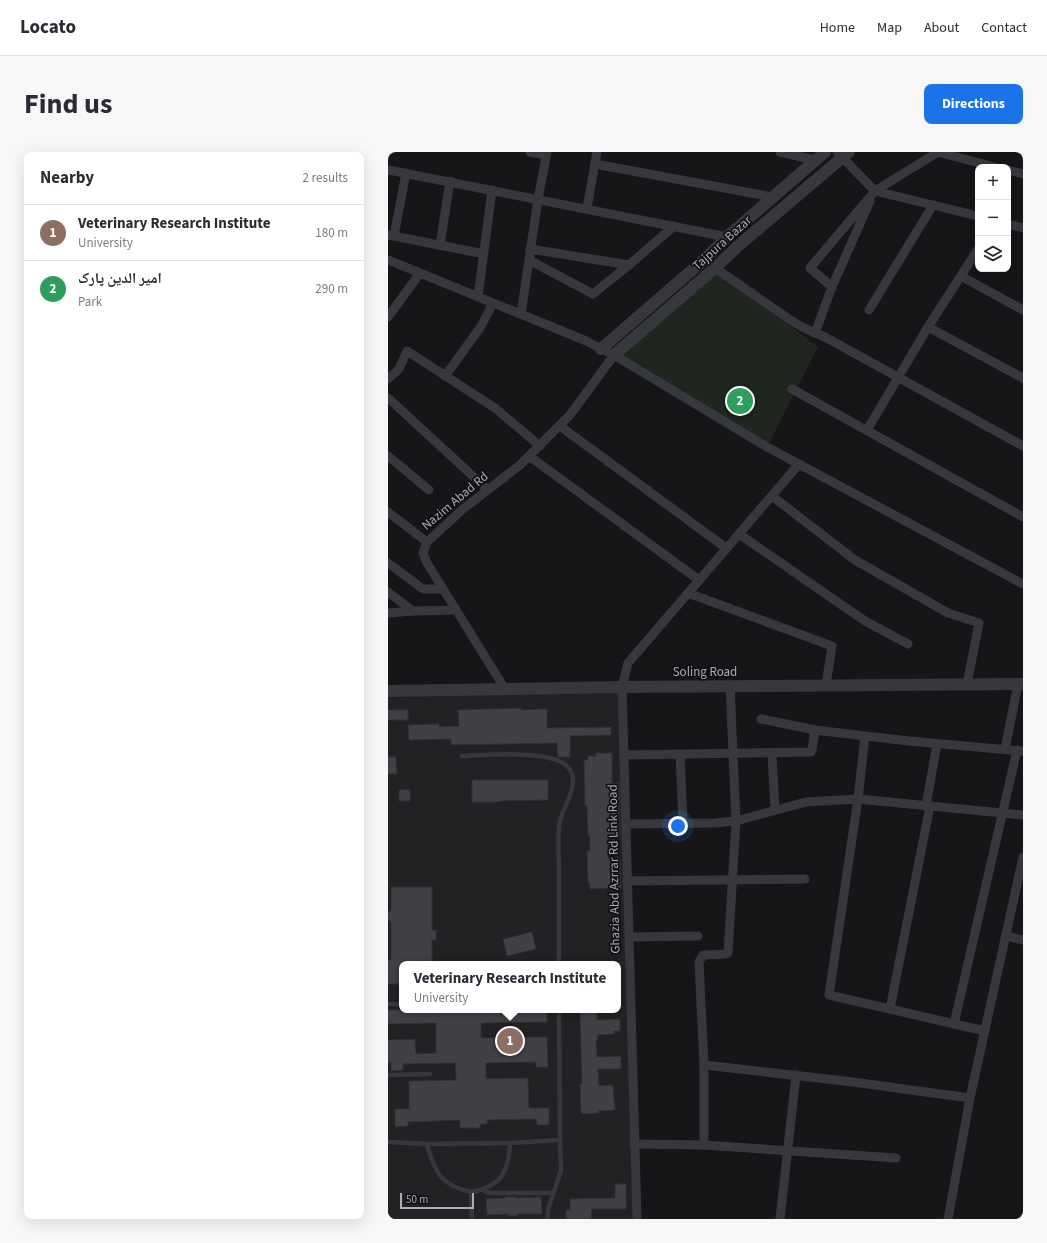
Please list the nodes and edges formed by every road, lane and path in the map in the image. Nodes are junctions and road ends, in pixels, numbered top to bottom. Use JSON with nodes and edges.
{"nodes":[{"id":1,"x":530,"y":152,"type":"edge"},
{"id":2,"x":597,"y":152,"type":"edge"},
{"id":3,"x":780,"y":152,"type":"edge"},
{"id":4,"x":938,"y":152,"type":"edge"},
{"id":5,"x":546,"y":154,"type":"edge"},
{"id":6,"x":843,"y":154,"type":"edge"},
{"id":7,"x":820,"y":156,"type":"edge"},
{"id":8,"x":595,"y":164,"type":"junction"},
{"id":9,"x":984,"y":164,"type":"edge"},
{"id":10,"x":388,"y":170,"type":"edge"},
{"id":11,"x":1011,"y":171,"type":"edge"},
{"id":12,"x":406,"y":173,"type":"junction"},
{"id":13,"x":1023,"y":174,"type":"edge"},
{"id":14,"x":450,"y":181,"type":"junction"},
{"id":15,"x":492,"y":190,"type":"junction"},
{"id":16,"x":875,"y":191,"type":"junction"},
{"id":17,"x":773,"y":197,"type":"junction"},
{"id":18,"x":538,"y":199,"type":"junction"},
{"id":19,"x":933,"y":205,"type":"junction"},
{"id":20,"x":587,"y":208,"type":"junction"},
{"id":21,"x":975,"y":215,"type":"edge"},
{"id":22,"x":1011,"y":225,"type":"edge"},
{"id":23,"x":674,"y":226,"type":"junction"},
{"id":24,"x":1023,"y":228,"type":"edge"},
{"id":25,"x":391,"y":236,"type":"edge"},
{"id":26,"x":727,"y":237,"type":"junction"},
{"id":27,"x":440,"y":245,"type":"junction"},
{"id":28,"x":530,"y":249,"type":"junction"},
{"id":29,"x":484,"y":254,"type":"junction"},
{"id":30,"x":975,"y":254,"type":"edge"},
{"id":31,"x":706,"y":258,"type":"junction"},
{"id":32,"x":388,"y":260,"type":"edge"},
{"id":33,"x":529,"y":260,"type":"junction"},
{"id":34,"x":629,"y":265,"type":"junction"},
{"id":35,"x":715,"y":268,"type":"junction"},
{"id":36,"x":420,"y":273,"type":"junction"},
{"id":37,"x":961,"y":276,"type":"junction"},
{"id":38,"x":832,"y":287,"type":"junction"},
{"id":39,"x":478,"y":297,"type":"junction"},
{"id":40,"x":493,"y":303,"type":"junction"},
{"id":41,"x":869,"y":310,"type":"dead end"},
{"id":42,"x":1023,"y":310,"type":"edge"},
{"id":43,"x":521,"y":314,"type":"junction"},
{"id":44,"x":388,"y":317,"type":"edge"},
{"id":45,"x":928,"y":327,"type":"junction"},
{"id":46,"x":815,"y":333,"type":"junction"},
{"id":47,"x":601,"y":349,"type":"junction"},
{"id":48,"x":614,"y":355,"type":"junction"},
{"id":49,"x":445,"y":376,"type":"junction"},
{"id":50,"x":898,"y":377,"type":"junction"},
{"id":51,"x":1023,"y":378,"type":"edge"},
{"id":52,"x":388,"y":379,"type":"edge"},
{"id":53,"x":792,"y":389,"type":"dead end"},
{"id":54,"x":388,"y":398,"type":"edge"},
{"id":55,"x":560,"y":426,"type":"junction"},
{"id":56,"x":867,"y":430,"type":"junction"},
{"id":57,"x":540,"y":446,"type":"junction"},
{"id":58,"x":1023,"y":446,"type":"edge"},
{"id":59,"x":388,"y":456,"type":"edge"},
{"id":60,"x":529,"y":456,"type":"junction"},
{"id":61,"x":799,"y":464,"type":"junction"},
{"id":62,"x":429,"y":490,"type":"dead end"},
{"id":63,"x":488,"y":490,"type":"junction"},
{"id":64,"x":772,"y":496,"type":"junction"},
{"id":65,"x":388,"y":512,"type":"edge"},
{"id":66,"x":1023,"y":517,"type":"edge"},
{"id":67,"x":739,"y":534,"type":"junction"},
{"id":68,"x":427,"y":542,"type":"junction"},
{"id":69,"x":726,"y":548,"type":"junction"},
{"id":70,"x":388,"y":563,"type":"edge"},
{"id":71,"x":699,"y":580,"type":"junction"},
{"id":72,"x":1023,"y":584,"type":"edge"},
{"id":73,"x":443,"y":590,"type":"junction"},
{"id":74,"x":388,"y":592,"type":"edge"},
{"id":75,"x":688,"y":593,"type":"junction"},
{"id":76,"x":456,"y":610,"type":"junction"},
{"id":77,"x":413,"y":611,"type":"junction"},
{"id":78,"x":388,"y":613,"type":"edge"},
{"id":79,"x":908,"y":644,"type":"dead end"},
{"id":80,"x":967,"y":684,"type":"junction"},
{"id":81,"x":1021,"y":684,"type":"edge"},
{"id":82,"x":826,"y":685,"type":"junction"},
{"id":83,"x":730,"y":686,"type":"junction"},
{"id":84,"x":622,"y":687,"type":"junction"},
{"id":85,"x":505,"y":689,"type":"junction"},
{"id":86,"x":388,"y":691,"type":"edge"},
{"id":87,"x":761,"y":719,"type":"dead end"},
{"id":88,"x":815,"y":730,"type":"junction"},
{"id":89,"x":865,"y":736,"type":"junction"},
{"id":90,"x":937,"y":744,"type":"junction"},
{"id":91,"x":1005,"y":749,"type":"junction"},
{"id":92,"x":1020,"y":750,"type":"edge"},
{"id":93,"x":733,"y":753,"type":"junction"},
{"id":94,"x":772,"y":753,"type":"junction"},
{"id":95,"x":680,"y":754,"type":"junction"},
{"id":96,"x":462,"y":756,"type":"dead end"},
{"id":97,"x":624,"y":756,"type":"junction"},
{"id":98,"x":858,"y":799,"type":"junction"},
{"id":99,"x":928,"y":806,"type":"junction"},
{"id":100,"x":775,"y":810,"type":"junction"},
{"id":101,"x":1002,"y":813,"type":"junction"},
{"id":102,"x":1023,"y":815,"type":"edge"},
{"id":103,"x":736,"y":821,"type":"junction"},
{"id":104,"x":683,"y":823,"type":"junction"},
{"id":105,"x":626,"y":824,"type":"junction"},
{"id":106,"x":1023,"y":857,"type":"edge"},
{"id":107,"x":733,"y":879,"type":"junction"},
{"id":108,"x":805,"y":879,"type":"dead end"},
{"id":109,"x":627,"y":881,"type":"junction"},
{"id":110,"x":698,"y":936,"type":"dead end"},
{"id":111,"x":1006,"y":936,"type":"junction"},
{"id":112,"x":629,"y":938,"type":"junction"},
{"id":113,"x":1023,"y":940,"type":"edge"},
{"id":114,"x":559,"y":961,"type":"edge"},
{"id":115,"x":388,"y":1004,"type":"edge"},
{"id":116,"x":399,"y":1004,"type":"edge"},
{"id":117,"x":890,"y":1009,"type":"junction"},
{"id":118,"x":559,"y":1013,"type":"edge"},
{"id":119,"x":954,"y":1024,"type":"junction"},
{"id":120,"x":985,"y":1031,"type":"junction"},
{"id":121,"x":704,"y":1065,"type":"junction"},
{"id":122,"x":430,"y":1074,"type":"dead end"},
{"id":123,"x":388,"y":1075,"type":"edge"},
{"id":124,"x":796,"y":1075,"type":"junction"},
{"id":125,"x":970,"y":1098,"type":"junction"},
{"id":126,"x":560,"y":1140,"type":"junction"},
{"id":127,"x":388,"y":1142,"type":"edge"},
{"id":128,"x":510,"y":1143,"type":"junction"},
{"id":129,"x":428,"y":1144,"type":"junction"},
{"id":130,"x":634,"y":1144,"type":"junction"},
{"id":131,"x":704,"y":1145,"type":"junction"},
{"id":132,"x":788,"y":1151,"type":"junction"},
{"id":133,"x":896,"y":1158,"type":"dead end"},
{"id":134,"x":482,"y":1190,"type":"junction"},
{"id":135,"x":471,"y":1192,"type":"junction"},
{"id":136,"x":553,"y":1193,"type":"junction"},
{"id":137,"x":472,"y":1219,"type":"edge"},
{"id":138,"x":547,"y":1219,"type":"edge"},
{"id":139,"x":637,"y":1219,"type":"edge"},
{"id":140,"x":780,"y":1219,"type":"edge"},
{"id":141,"x":948,"y":1219,"type":"edge"}],
"edges":[{"from":1,"to":5,"type":"street"},
{"from":2,"to":8,"type":"street"},
{"from":3,"to":7,"type":"street"},
{"from":4,"to":9,"type":"street"},
{"from":4,"to":16,"type":"street"},
{"from":5,"to":18,"type":"street"},
{"from":6,"to":16,"type":"street"},
{"from":6,"to":35,"type":"street","name":"Tajpura Bazar"},
{"from":7,"to":17,"type":"street","name":"Tajpura Bazar"},
{"from":8,"to":17,"type":"street"},
{"from":8,"to":20,"type":"street"},
{"from":10,"to":12,"type":"street"},
{"from":11,"to":13,"type":"street"},
{"from":12,"to":14,"type":"street"},
{"from":12,"to":25,"type":"street"},
{"from":14,"to":15,"type":"street"},
{"from":14,"to":27,"type":"street"},
{"from":15,"to":18,"type":"street"},
{"from":15,"to":29,"type":"street"},
{"from":16,"to":19,"type":"street"},
{"from":16,"to":38,"type":"street"},
{"from":16,"to":38,"type":"street"},
{"from":17,"to":26,"type":"street","name":"Tajpura Bazar"},
{"from":18,"to":20,"type":"street"},
{"from":18,"to":28,"type":"street"},
{"from":19,"to":21,"type":"street"},
{"from":19,"to":41,"type":"street"},
{"from":20,"to":23,"type":"street"},
{"from":22,"to":24,"type":"street"},
{"from":23,"to":26,"type":"street"},
{"from":23,"to":34,"type":"street"},
{"from":25,"to":27,"type":"street"},
{"from":26,"to":31,"type":"street","name":"Tajpura Bazar"},
{"from":27,"to":29,"type":"street"},
{"from":28,"to":33,"type":"street"},
{"from":28,"to":34,"type":"street"},
{"from":29,"to":39,"type":"street"},
{"from":30,"to":37,"type":"street"},
{"from":31,"to":35,"type":"street"},
{"from":31,"to":47,"type":"street","name":"Tajpura Bazar"},
{"from":32,"to":36,"type":"street"},
{"from":33,"to":34,"type":"street"},
{"from":33,"to":43,"type":"street"},
{"from":35,"to":46,"type":"street"},
{"from":35,"to":48,"type":"street","name":"Tajpura Bazar"},
{"from":36,"to":39,"type":"street"},
{"from":36,"to":44,"type":"street"},
{"from":37,"to":42,"type":"street"},
{"from":37,"to":45,"type":"street"},
{"from":38,"to":46,"type":"street"},
{"from":39,"to":40,"type":"street"},
{"from":40,"to":43,"type":"street"},
{"from":40,"to":49,"type":"street"},
{"from":43,"to":47,"type":"street"},
{"from":45,"to":50,"type":"street"},
{"from":45,"to":51,"type":"street"},
{"from":46,"to":50,"type":"street"},
{"from":47,"to":48,"type":"street"},
{"from":48,"to":55,"type":"street","name":"Nazim Abad Rd"},
{"from":48,"to":61,"type":"street"},
{"from":49,"to":52,"type":"street"},
{"from":49,"to":57,"type":"street"},
{"from":50,"to":56,"type":"street"},
{"from":50,"to":58,"type":"street"},
{"from":53,"to":56,"type":"street"},
{"from":54,"to":63,"type":"street"},
{"from":55,"to":57,"type":"street","name":"Nazim Abad Rd"},
{"from":55,"to":69,"type":"street"},
{"from":56,"to":66,"type":"street"},
{"from":57,"to":60,"type":"street","name":"Nazim Abad Rd"},
{"from":59,"to":62,"type":"street"},
{"from":60,"to":63,"type":"street","name":"Nazim Abad Rd"},
{"from":60,"to":71,"type":"street"},
{"from":61,"to":64,"type":"street","name":"Ghazia Abd Azrrar Rd Link Road"},
{"from":61,"to":72,"type":"street"},
{"from":63,"to":68,"type":"street","name":"Nazim Abad Rd"},
{"from":64,"to":67,"type":"street","name":"Ghazia Abd Azrrar Rd Link Road"},
{"from":64,"to":80,"type":"street"},
{"from":65,"to":68,"type":"street"},
{"from":67,"to":69,"type":"street","name":"Ghazia Abd Azrrar Rd Link Road"},
{"from":67,"to":79,"type":"street"},
{"from":68,"to":73,"type":"street","name":"Nazim Abad Rd"},
{"from":69,"to":71,"type":"street","name":"Ghazia Abd Azrrar Rd Link Road"},
{"from":70,"to":73,"type":"street"},
{"from":71,"to":75,"type":"street","name":"Ghazia Abd Azrrar Rd Link Road"},
{"from":73,"to":76,"type":"street","name":"Nazim Abad Rd"},
{"from":74,"to":77,"type":"street"},
{"from":75,"to":82,"type":"street"},
{"from":75,"to":84,"type":"street","name":"Ghazia Abd Azrrar Rd Link Road"},
{"from":76,"to":77,"type":"street"},
{"from":76,"to":85,"type":"street","name":"Nazim Abad Rd"},
{"from":77,"to":78,"type":"street"},
{"from":80,"to":81,"type":"street","name":"Soling Road"},
{"from":80,"to":82,"type":"street","name":"Soling Road"},
{"from":81,"to":91,"type":"street"},
{"from":82,"to":83,"type":"street","name":"Soling Road"},
{"from":83,"to":84,"type":"street","name":"Soling Road"},
{"from":83,"to":93,"type":"street"},
{"from":84,"to":85,"type":"street","name":"Soling Road"},
{"from":84,"to":97,"type":"street","name":"Ghazia Abd Azrrar Rd Link Road"},
{"from":85,"to":86,"type":"street","name":"Soling Road"},
{"from":87,"to":88,"type":"street"},
{"from":88,"to":89,"type":"street"},
{"from":88,"to":94,"type":"street"},
{"from":89,"to":90,"type":"street"},
{"from":89,"to":98,"type":"street"},
{"from":90,"to":91,"type":"street"},
{"from":90,"to":99,"type":"street"},
{"from":91,"to":92,"type":"street"},
{"from":92,"to":101,"type":"street"},
{"from":93,"to":94,"type":"street"},
{"from":93,"to":95,"type":"street"},
{"from":93,"to":103,"type":"street"},
{"from":94,"to":100,"type":"street"},
{"from":95,"to":97,"type":"street"},
{"from":95,"to":104,"type":"street"},
{"from":96,"to":114,"type":"lane"},
{"from":97,"to":105,"type":"street","name":"Ghazia Abd Azrrar Rd Link Road"},
{"from":98,"to":99,"type":"street"},
{"from":98,"to":100,"type":"street"},
{"from":98,"to":117,"type":"street"},
{"from":99,"to":101,"type":"street"},
{"from":99,"to":117,"type":"street"},
{"from":100,"to":103,"type":"street"},
{"from":101,"to":102,"type":"street"},
{"from":101,"to":119,"type":"street"},
{"from":103,"to":104,"type":"street"},
{"from":103,"to":107,"type":"street"},
{"from":104,"to":105,"type":"street"},
{"from":105,"to":109,"type":"street","name":"Ghazia Abd Azrrar Rd Link Road"},
{"from":106,"to":111,"type":"street"},
{"from":107,"to":108,"type":"street"},
{"from":107,"to":109,"type":"street"},
{"from":107,"to":121,"type":"street"},
{"from":109,"to":112,"type":"street","name":"Ghazia Abd Azrrar Rd Link Road"},
{"from":110,"to":112,"type":"street"},
{"from":111,"to":113,"type":"street"},
{"from":111,"to":120,"type":"street"},
{"from":112,"to":130,"type":"street","name":"Ghazia Abd Azrrar Rd Link Road"},
{"from":115,"to":116,"type":"lane"},
{"from":117,"to":119,"type":"street"},
{"from":118,"to":126,"type":"lane"},
{"from":119,"to":120,"type":"street"},
{"from":120,"to":125,"type":"street"},
{"from":121,"to":124,"type":"street"},
{"from":121,"to":131,"type":"street"},
{"from":122,"to":123,"type":"lane"},
{"from":124,"to":125,"type":"street"},
{"from":124,"to":132,"type":"street"},
{"from":125,"to":141,"type":"street"},
{"from":126,"to":128,"type":"lane"},
{"from":126,"to":136,"type":"lane"},
{"from":127,"to":129,"type":"lane"},
{"from":128,"to":129,"type":"lane"},
{"from":128,"to":134,"type":"lane"},
{"from":129,"to":135,"type":"lane"},
{"from":130,"to":131,"type":"street"},
{"from":130,"to":139,"type":"street","name":"Ghazia Abd Azrrar Rd Link Road"},
{"from":131,"to":132,"type":"street"},
{"from":132,"to":133,"type":"street"},
{"from":132,"to":140,"type":"street"},
{"from":134,"to":135,"type":"lane"},
{"from":134,"to":136,"type":"lane"},
{"from":135,"to":137,"type":"lane"},
{"from":136,"to":138,"type":"lane"}]}
